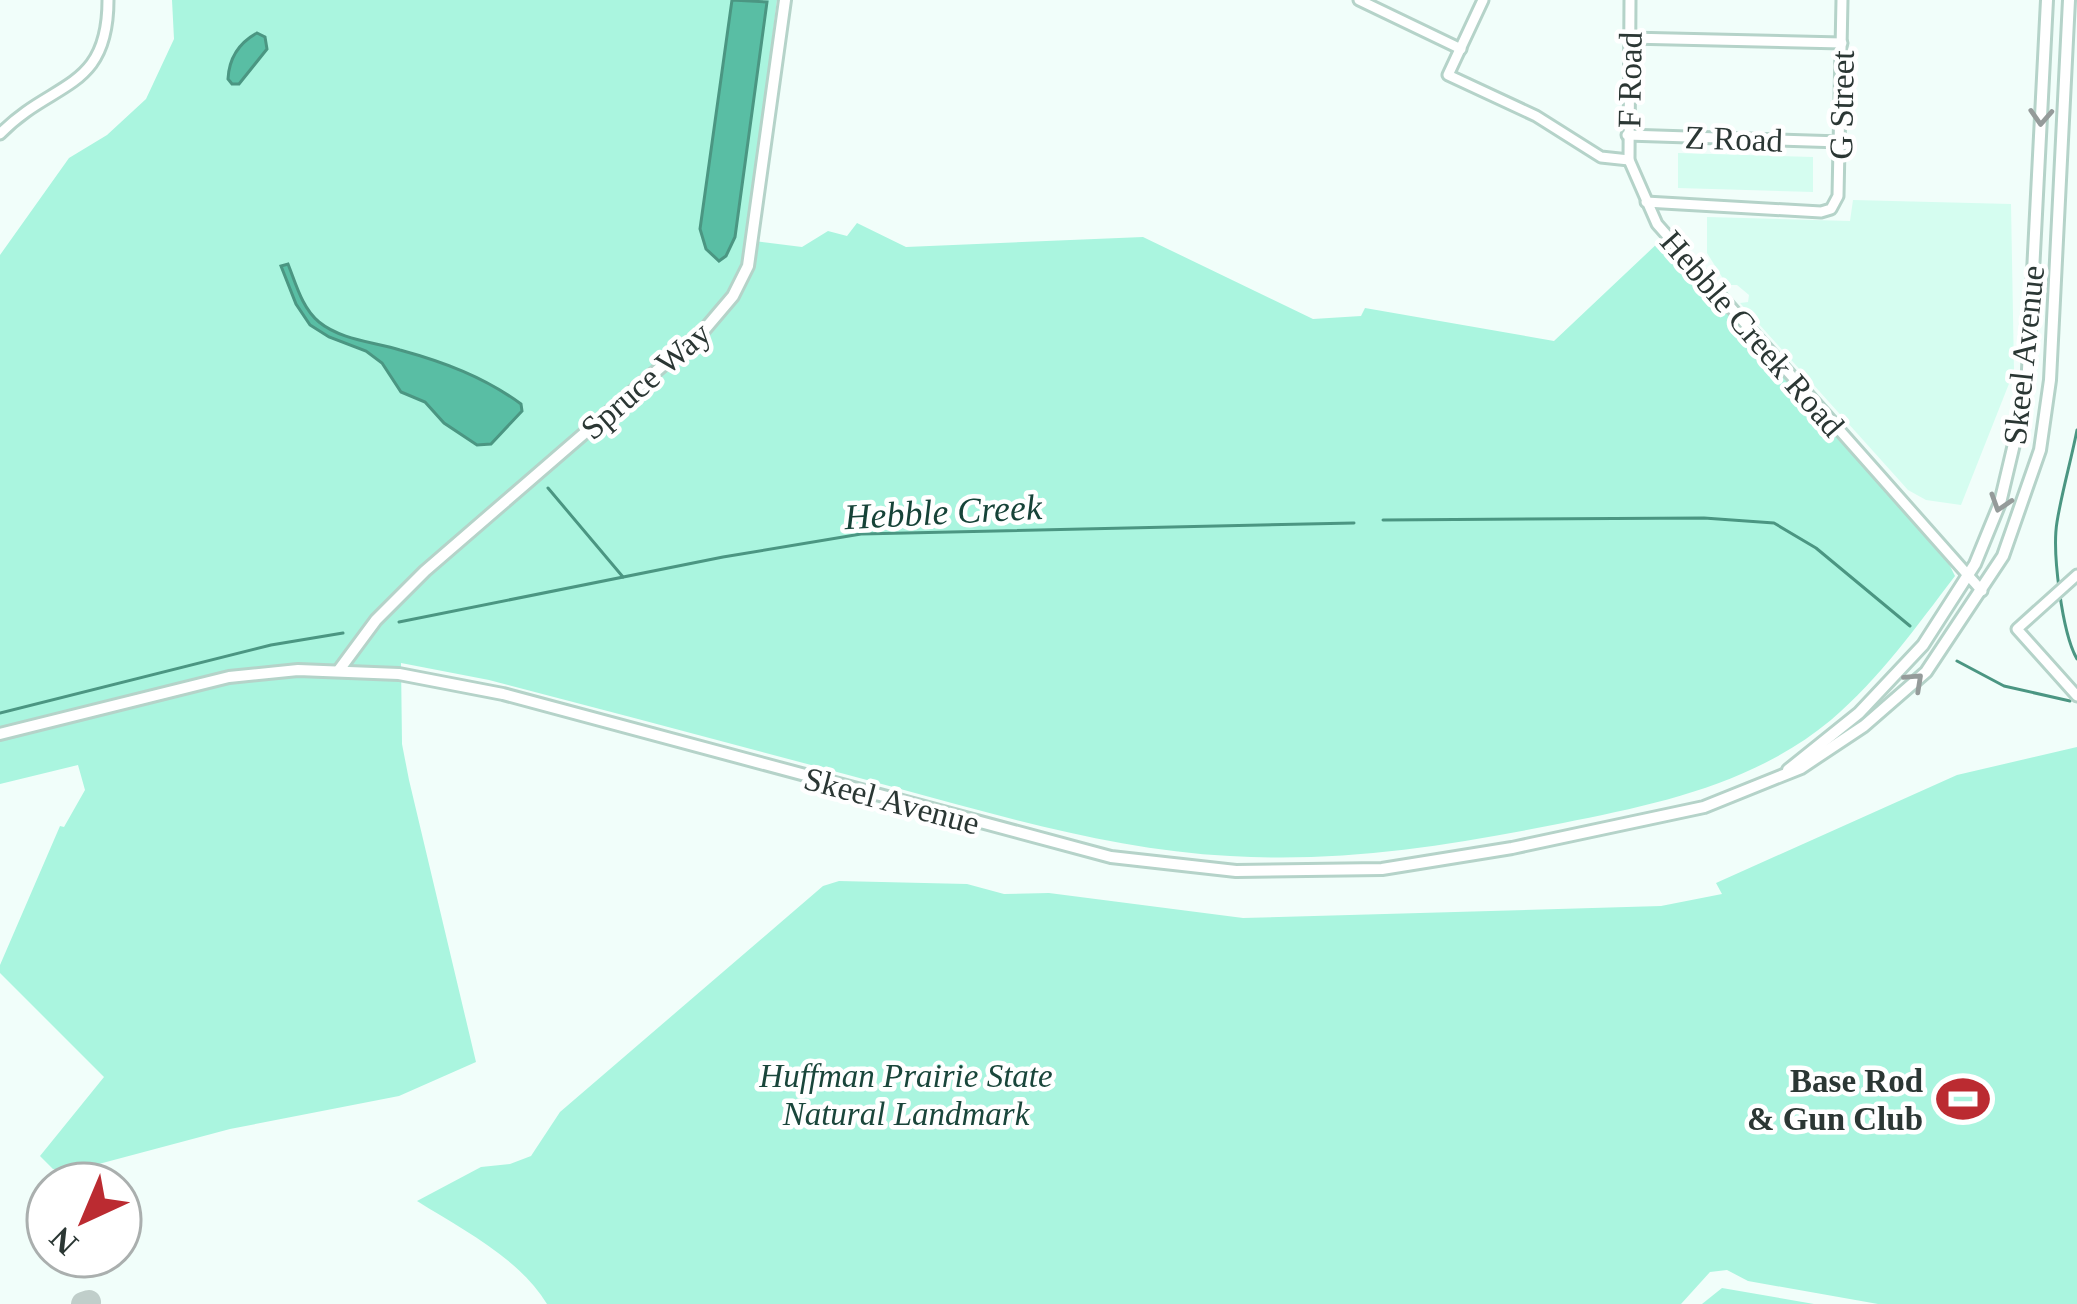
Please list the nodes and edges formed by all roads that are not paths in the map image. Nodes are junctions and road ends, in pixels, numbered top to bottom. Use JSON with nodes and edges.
{"nodes":[{"id":1,"x":108,"y":0,"type":"edge"},
{"id":2,"x":785,"y":0,"type":"edge"},
{"id":3,"x":1360,"y":0,"type":"edge"},
{"id":4,"x":1484,"y":0,"type":"edge"},
{"id":5,"x":1630,"y":0,"type":"edge"},
{"id":6,"x":1842,"y":0,"type":"edge"},
{"id":7,"x":2048,"y":0,"type":"edge"},
{"id":8,"x":2069,"y":0,"type":"edge"},
{"id":9,"x":1629,"y":38,"type":"junction"},
{"id":10,"x":1842,"y":43,"type":"junction"},
{"id":11,"x":1461,"y":49,"type":"junction"},
{"id":12,"x":0,"y":134,"type":"edge"},
{"id":13,"x":1627,"y":135,"type":"junction"},
{"id":14,"x":1841,"y":142,"type":"junction"},
{"id":15,"x":1628,"y":160,"type":"junction"},
{"id":16,"x":1645,"y":202,"type":"junction"},
{"id":17,"x":1969,"y":575,"type":"junction"},
{"id":18,"x":2077,"y":575,"type":"edge"},
{"id":19,"x":1983,"y":592,"type":"junction"},
{"id":20,"x":339,"y":670,"type":"junction"},
{"id":21,"x":2077,"y":696,"type":"edge"},
{"id":22,"x":0,"y":734,"type":"edge"},
{"id":23,"x":1786,"y":772,"type":"junction"}],
"edges":[{"from":1,"to":12,"type":"street"},
{"from":2,"to":20,"type":"street","name":"Spruce Way"},
{"from":3,"to":11,"type":"street"},
{"from":4,"to":11,"type":"street"},
{"from":5,"to":9,"type":"street","name":"F Road"},
{"from":6,"to":10,"type":"street","name":"G Street"},
{"from":7,"to":17,"type":"street","name":"Skeel Avenue","one_way":true},
{"from":8,"to":19,"type":"street","name":"Skeel Avenue"},
{"from":9,"to":10,"type":"street"},
{"from":9,"to":13,"type":"street","name":"F Road"},
{"from":10,"to":14,"type":"street","name":"G Street"},
{"from":11,"to":15,"type":"street"},
{"from":13,"to":14,"type":"street","name":"Z Road"},
{"from":13,"to":15,"type":"street","name":"F Road"},
{"from":14,"to":16,"type":"street","name":"G Street"},
{"from":15,"to":16,"type":"street","name":"Hebble Creek Road"},
{"from":16,"to":17,"type":"street","name":"Hebble Creek Road"},
{"from":17,"to":19,"type":"street","name":"Hebble Creek Road"},
{"from":17,"to":23,"type":"street","name":"Skeel Avenue"},
{"from":18,"to":21,"type":"street"},
{"from":23,"to":19,"type":"street","name":"Skeel Avenue","one_way":true},
{"from":20,"to":22,"type":"street","name":"Skeel Avenue"},
{"from":20,"to":23,"type":"street","name":"Skeel Avenue"}]}
